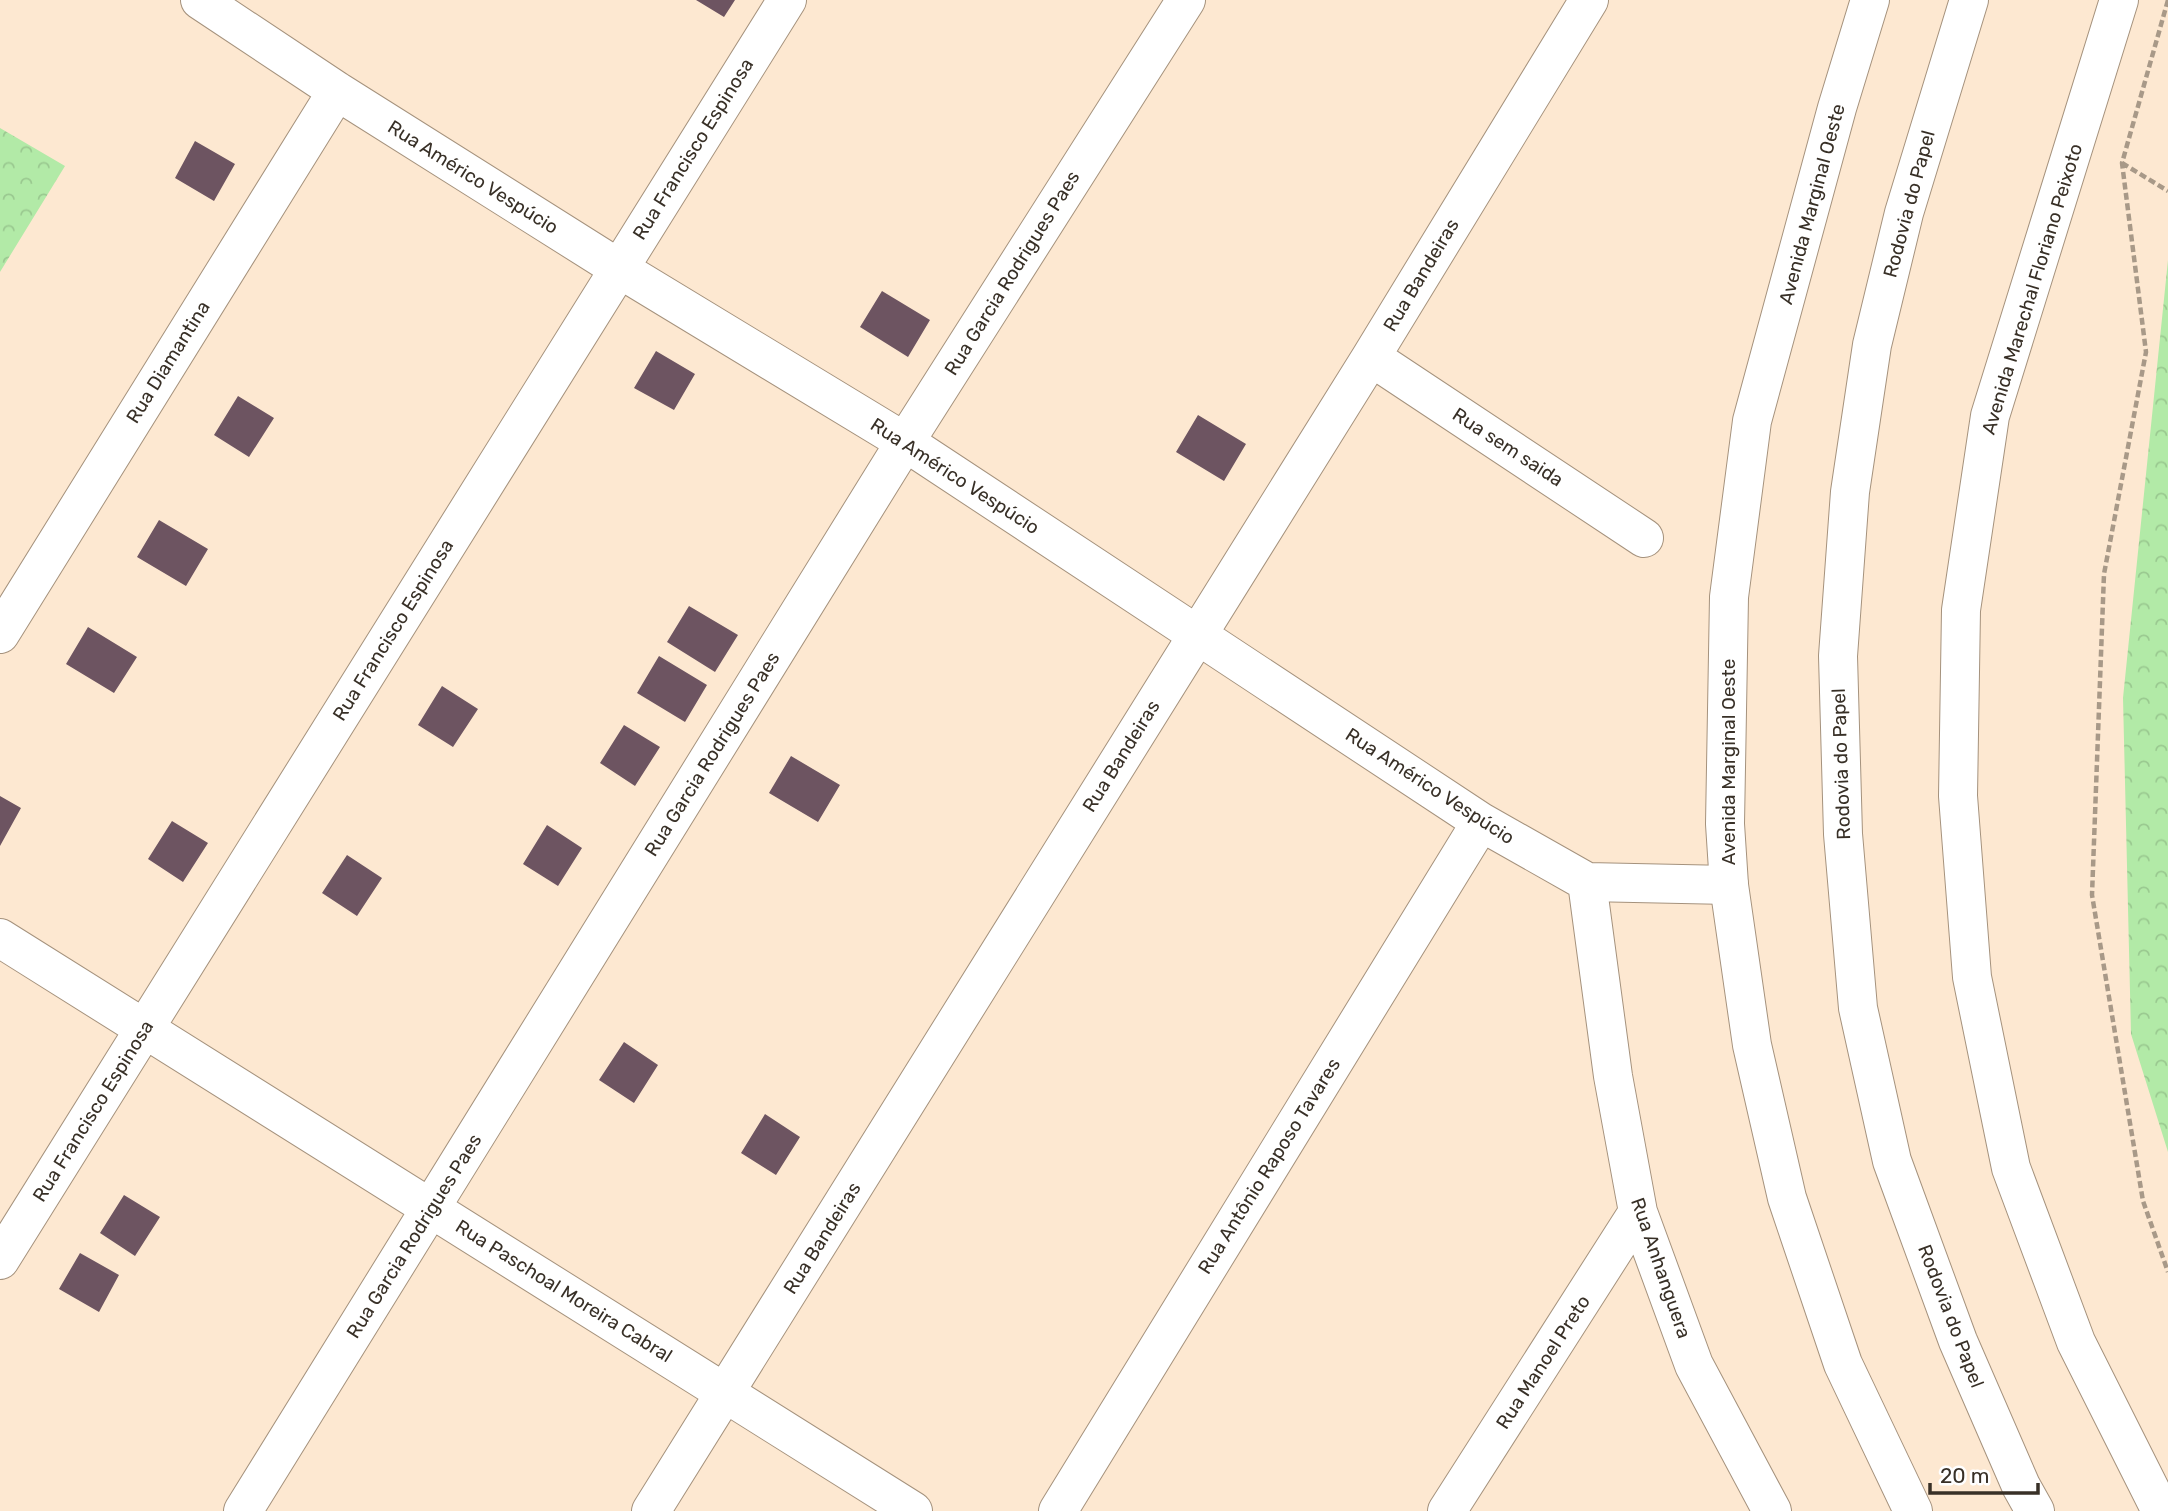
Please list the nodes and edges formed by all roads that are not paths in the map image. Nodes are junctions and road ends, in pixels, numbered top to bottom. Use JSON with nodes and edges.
{"nodes":[{"id":1,"x":200,"y":0,"type":"edge"},
{"id":2,"x":787,"y":0,"type":"edge"},
{"id":3,"x":1185,"y":0,"type":"edge"},
{"id":4,"x":1589,"y":0,"type":"edge"},
{"id":5,"x":1870,"y":0,"type":"edge"},
{"id":6,"x":1969,"y":0,"type":"edge"},
{"id":7,"x":2119,"y":0,"type":"edge"},
{"id":8,"x":337,"y":91,"type":"junction"},
{"id":9,"x":618,"y":268,"type":"junction"},
{"id":10,"x":1371,"y":357,"type":"junction"},
{"id":11,"x":905,"y":442,"type":"junction"},
{"id":12,"x":1644,"y":538,"type":"dead end"},
{"id":13,"x":0,"y":634,"type":"edge"},
{"id":14,"x":1196,"y":634,"type":"junction"},
{"id":15,"x":1481,"y":822,"type":"junction"},
{"id":16,"x":1587,"y":882,"type":"junction"},
{"id":17,"x":1729,"y":885,"type":"junction"},
{"id":18,"x":0,"y":938,"type":"edge"},
{"id":19,"x":145,"y":1028,"type":"junction"},
{"id":20,"x":431,"y":1208,"type":"junction"},
{"id":21,"x":1639,"y":1212,"type":"junction"},
{"id":22,"x":0,"y":1260,"type":"edge"},
{"id":23,"x":726,"y":1393,"type":"junction"},
{"id":24,"x":243,"y":1511,"type":"edge"},
{"id":25,"x":651,"y":1511,"type":"edge"},
{"id":26,"x":913,"y":1511,"type":"edge"},
{"id":27,"x":1058,"y":1511,"type":"edge"},
{"id":28,"x":1447,"y":1511,"type":"edge"},
{"id":29,"x":1772,"y":1511,"type":"edge"},
{"id":30,"x":1913,"y":1511,"type":"edge"},
{"id":31,"x":2035,"y":1511,"type":"edge"},
{"id":32,"x":2161,"y":1511,"type":"edge"}],
"edges":[{"from":1,"to":8,"type":"street","name":"Rua Américo Vespúcio"},
{"from":2,"to":9,"type":"street","name":"Rua Francisco Espinosa"},
{"from":3,"to":11,"type":"street","name":"Rua Garcia Rodrigues Paes"},
{"from":4,"to":10,"type":"street","name":"Rua Bandeiras"},
{"from":5,"to":17,"type":"street","name":"Avenida Marginal Oeste"},
{"from":6,"to":31,"type":"street","name":"Rodovia do Papel"},
{"from":7,"to":32,"type":"street","name":"Avenida Marechal Floriano Peixoto"},
{"from":8,"to":9,"type":"street","name":"Rua Américo Vespúcio"},
{"from":8,"to":13,"type":"street","name":"Rua Diamantina"},
{"from":9,"to":11,"type":"street","name":"Rua Américo Vespúcio"},
{"from":9,"to":19,"type":"street","name":"Rua Francisco Espinosa"},
{"from":10,"to":12,"type":"street","name":"Rua sem saida"},
{"from":10,"to":14,"type":"street","name":"Rua Bandeiras"},
{"from":11,"to":14,"type":"street","name":"Rua Américo Vespúcio"},
{"from":11,"to":20,"type":"street","name":"Rua Garcia Rodrigues Paes"},
{"from":14,"to":15,"type":"street","name":"Rua Américo Vespúcio"},
{"from":14,"to":23,"type":"street","name":"Rua Bandeiras"},
{"from":15,"to":16,"type":"street","name":"Rua Américo Vespúcio"},
{"from":15,"to":27,"type":"street","name":"Rua Antônio Raposo Tavares"},
{"from":16,"to":17,"type":"street","name":"Rua Américo Vespúcio"},
{"from":16,"to":21,"type":"street","name":"Rua Anhanguera"},
{"from":17,"to":30,"type":"street","name":"Avenida Marginal Oeste"},
{"from":18,"to":19,"type":"street","name":"Rua Paschoal Moreira Cabral"},
{"from":19,"to":20,"type":"street","name":"Rua Paschoal Moreira Cabral"},
{"from":19,"to":22,"type":"street","name":"Rua Francisco Espinosa"},
{"from":20,"to":23,"type":"street","name":"Rua Paschoal Moreira Cabral"},
{"from":20,"to":24,"type":"street","name":"Rua Garcia Rodrigues Paes"},
{"from":21,"to":28,"type":"street","name":"Rua Manoel Preto"},
{"from":21,"to":29,"type":"street","name":"Rua Anhanguera"},
{"from":23,"to":25,"type":"street","name":"Rua Bandeiras"},
{"from":23,"to":26,"type":"street","name":"Rua Paschoal Moreira Cabral"}]}
